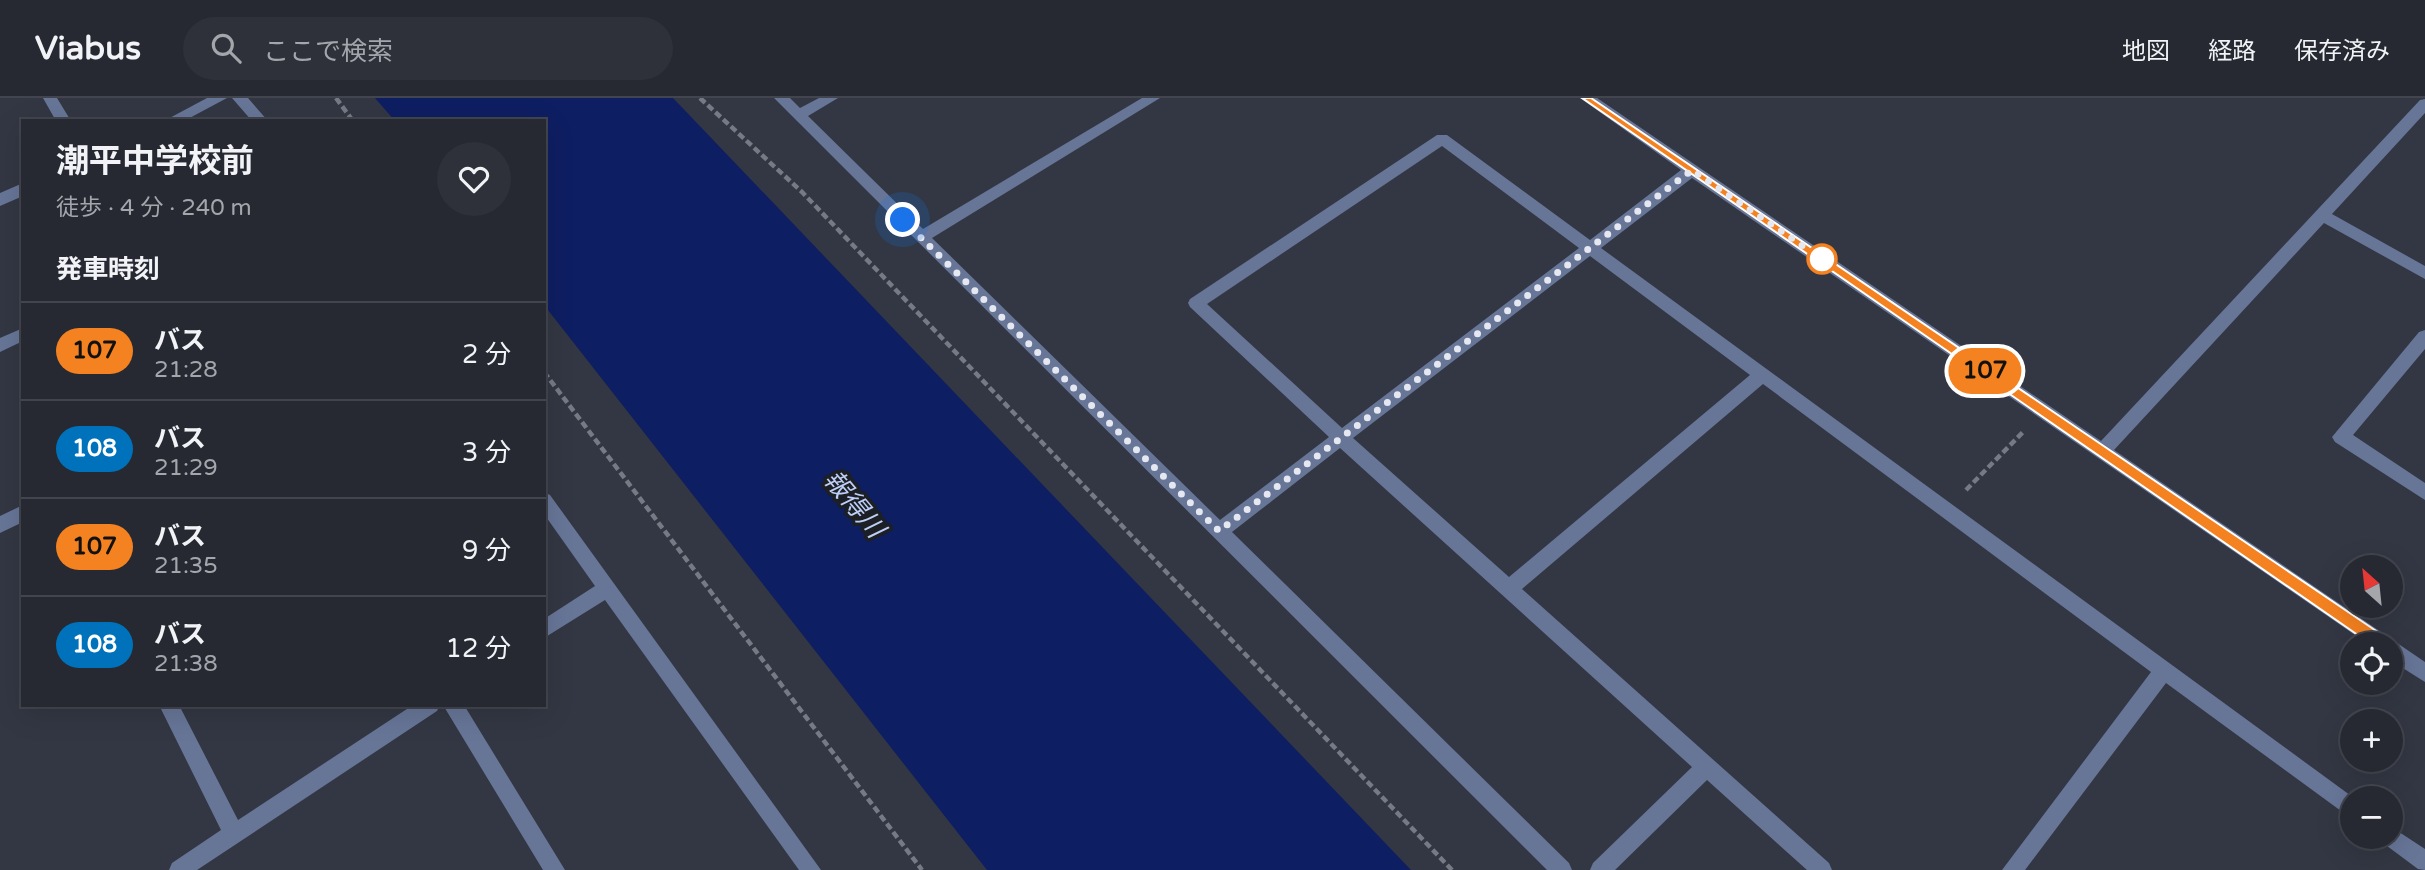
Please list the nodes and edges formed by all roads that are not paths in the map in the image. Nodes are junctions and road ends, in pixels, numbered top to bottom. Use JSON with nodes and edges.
{"nodes":[{"id":1,"x":50,"y":98,"type":"edge"},
{"id":2,"x":220,"y":98,"type":"edge"},
{"id":3,"x":239,"y":98,"type":"edge"},
{"id":4,"x":781,"y":98,"type":"edge"},
{"id":5,"x":831,"y":98,"type":"edge"},
{"id":6,"x":1153,"y":98,"type":"edge"},
{"id":7,"x":1587,"y":98,"type":"edge"},
{"id":8,"x":2425,"y":104,"type":"edge"},
{"id":9,"x":799,"y":115,"type":"junction"},
{"id":10,"x":63,"y":119,"type":"edge"},
{"id":11,"x":175,"y":119,"type":"edge"},
{"id":12,"x":259,"y":119,"type":"edge"},
{"id":13,"x":1692,"y":170,"type":"junction"},
{"id":14,"x":21,"y":190,"type":"edge"},
{"id":15,"x":0,"y":200,"type":"edge"},
{"id":16,"x":2322,"y":215,"type":"junction"},
{"id":17,"x":920,"y":237,"type":"junction"},
{"id":18,"x":1590,"y":249,"type":"junction"},
{"id":19,"x":2425,"y":273,"type":"edge"},
{"id":20,"x":21,"y":335,"type":"edge"},
{"id":21,"x":2425,"y":337,"type":"edge"},
{"id":22,"x":0,"y":345,"type":"edge"},
{"id":23,"x":1762,"y":375,"type":"junction"},
{"id":24,"x":1341,"y":438,"type":"junction"},
{"id":25,"x":2102,"y":451,"type":"junction"},
{"id":26,"x":2425,"y":492,"type":"edge"},
{"id":27,"x":546,"y":503,"type":"edge"},
{"id":28,"x":21,"y":514,"type":"edge"},
{"id":29,"x":0,"y":525,"type":"edge"},
{"id":30,"x":1219,"y":531,"type":"junction"},
{"id":31,"x":608,"y":588,"type":"junction"},
{"id":32,"x":1510,"y":589,"type":"junction"},
{"id":33,"x":546,"y":630,"type":"edge"},
{"id":34,"x":2366,"y":632,"type":"edge"},
{"id":35,"x":2403,"y":658,"type":"edge"},
{"id":36,"x":2164,"y":671,"type":"junction"},
{"id":37,"x":2425,"y":673,"type":"edge"},
{"id":38,"x":170,"y":707,"type":"edge"},
{"id":39,"x":427,"y":707,"type":"edge"},
{"id":40,"x":454,"y":707,"type":"edge"},
{"id":41,"x":1707,"y":766,"type":"junction"},
{"id":42,"x":2340,"y":800,"type":"edge"},
{"id":43,"x":234,"y":834,"type":"junction"},
{"id":44,"x":2403,"y":846,"type":"edge"},
{"id":45,"x":2425,"y":862,"type":"edge"},
{"id":46,"x":179,"y":870,"type":"edge"},
{"id":47,"x":555,"y":870,"type":"edge"},
{"id":48,"x":811,"y":870,"type":"edge"},
{"id":49,"x":1562,"y":870,"type":"edge"},
{"id":50,"x":1600,"y":870,"type":"edge"},
{"id":51,"x":1822,"y":870,"type":"edge"},
{"id":52,"x":2012,"y":870,"type":"edge"}],
"edges":[{"from":1,"to":10,"type":"street"},
{"from":2,"to":11,"type":"street"},
{"from":3,"to":12,"type":"street"},
{"from":4,"to":9,"type":"street"},
{"from":5,"to":9,"type":"street"},
{"from":6,"to":17,"type":"street"},
{"from":7,"to":13,"type":"street"},
{"from":8,"to":16,"type":"street"},
{"from":9,"to":17,"type":"street"},
{"from":13,"to":18,"type":"street"},
{"from":13,"to":25,"type":"street"},
{"from":14,"to":15,"type":"street"},
{"from":16,"to":19,"type":"street"},
{"from":16,"to":25,"type":"street"},
{"from":17,"to":30,"type":"street"},
{"from":18,"to":23,"type":"street"},
{"from":18,"to":24,"type":"street"},
{"from":18,"to":24,"type":"street"},
{"from":20,"to":22,"type":"street"},
{"from":21,"to":26,"type":"street"},
{"from":23,"to":32,"type":"street"},
{"from":23,"to":36,"type":"street"},
{"from":24,"to":30,"type":"street"},
{"from":24,"to":32,"type":"street"},
{"from":25,"to":34,"type":"street"},
{"from":27,"to":31,"type":"street"},
{"from":28,"to":29,"type":"street"},
{"from":30,"to":49,"type":"street"},
{"from":31,"to":33,"type":"street"},
{"from":31,"to":48,"type":"street"},
{"from":32,"to":41,"type":"street"},
{"from":35,"to":37,"type":"street"},
{"from":36,"to":42,"type":"street"},
{"from":36,"to":52,"type":"street"},
{"from":38,"to":43,"type":"street"},
{"from":39,"to":43,"type":"street"},
{"from":40,"to":47,"type":"street"},
{"from":41,"to":50,"type":"street"},
{"from":41,"to":51,"type":"street"},
{"from":43,"to":46,"type":"street"},
{"from":44,"to":45,"type":"street"}]}
